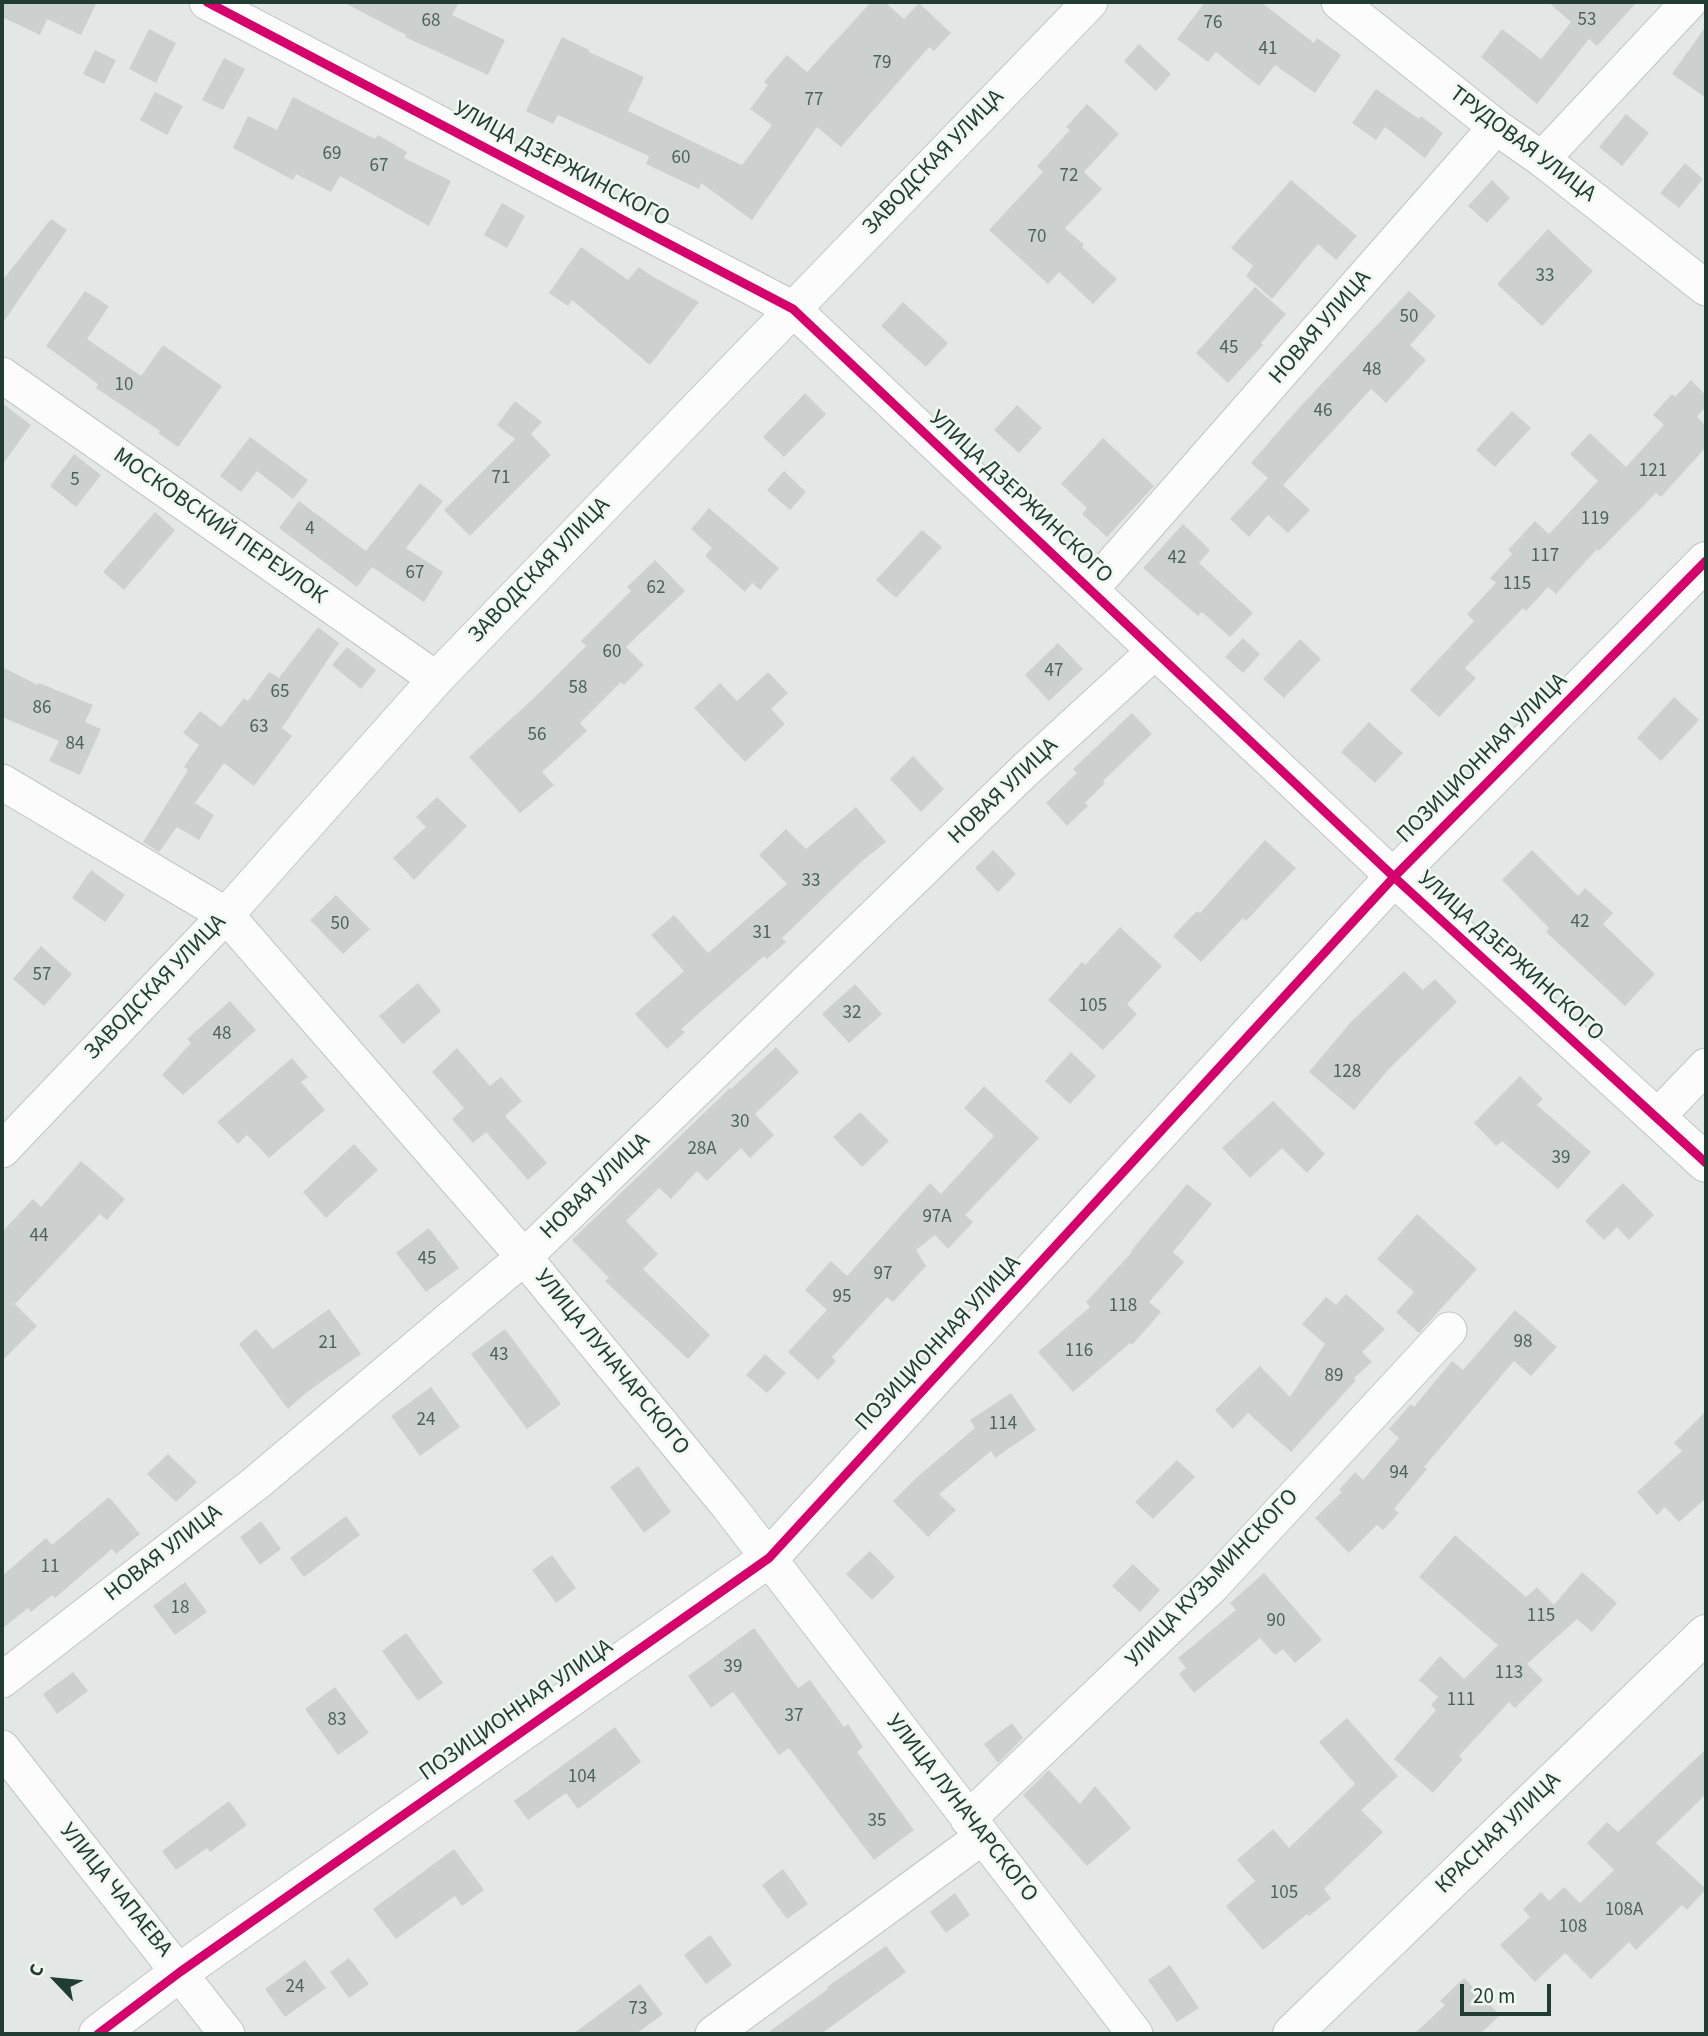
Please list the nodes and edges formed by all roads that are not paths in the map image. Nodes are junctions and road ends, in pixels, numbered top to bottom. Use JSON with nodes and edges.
{"nodes":[{"id":1,"x":207,"y":2,"type":"edge"},
{"id":2,"x":1090,"y":2,"type":"edge"},
{"id":3,"x":1339,"y":2,"type":"edge"},
{"id":4,"x":1689,"y":2,"type":"edge"},
{"id":5,"x":1496,"y":127,"type":"junction"},
{"id":6,"x":1542,"y":159,"type":"junction"},
{"id":7,"x":1706,"y":288,"type":"edge"},
{"id":8,"x":793,"y":309,"type":"junction"},
{"id":9,"x":2,"y":375,"type":"edge"},
{"id":10,"x":1706,"y":561,"type":"edge"},
{"id":11,"x":1090,"y":590,"type":"junction"},
{"id":12,"x":1154,"y":652,"type":"junction"},
{"id":13,"x":436,"y":678,"type":"junction"},
{"id":14,"x":2,"y":782,"type":"edge"},
{"id":15,"x":1394,"y":877,"type":"junction"},
{"id":16,"x":226,"y":915,"type":"junction"},
{"id":17,"x":1706,"y":1066,"type":"edge"},
{"id":18,"x":1657,"y":1117,"type":"junction"},
{"id":19,"x":2,"y":1150,"type":"edge"},
{"id":20,"x":1706,"y":1164,"type":"edge"},
{"id":21,"x":524,"y":1256,"type":"junction"},
{"id":22,"x":1449,"y":1331,"type":"dead end"},
{"id":23,"x":769,"y":1558,"type":"junction"},
{"id":24,"x":1706,"y":1634,"type":"edge"},
{"id":25,"x":2,"y":1680,"type":"edge"},
{"id":26,"x":2,"y":1748,"type":"edge"},
{"id":27,"x":975,"y":1828,"type":"junction"},
{"id":28,"x":180,"y":1972,"type":"junction"},
{"id":29,"x":98,"y":2034,"type":"edge"},
{"id":30,"x":227,"y":2034,"type":"edge"},
{"id":31,"x":713,"y":2034,"type":"edge"},
{"id":32,"x":1135,"y":2034,"type":"edge"},
{"id":33,"x":1292,"y":2034,"type":"edge"}],
"edges":[{"from":1,"to":8,"type":"street","name":"УЛИЦА ДЗЕРЖИНСКОГО"},
{"from":2,"to":8,"type":"street","name":"ЗАВОДСКАЯ УЛИЦА"},
{"from":3,"to":5,"type":"street","name":"ТРУДОВАЯ УЛИЦА"},
{"from":4,"to":6,"type":"street"},
{"from":5,"to":6,"type":"street","name":"ТРУДОВАЯ УЛИЦА"},
{"from":5,"to":11,"type":"street","name":"НОВАЯ УЛИЦА"},
{"from":6,"to":7,"type":"street","name":"ТРУДОВАЯ УЛИЦА"},
{"from":8,"to":11,"type":"street","name":"УЛИЦА ДЗЕРЖИНСКОГО"},
{"from":8,"to":13,"type":"street","name":"ЗАВОДСКАЯ УЛИЦА"},
{"from":9,"to":13,"type":"street","name":"МОСКОВСКИЙ ПЕРЕУЛОК"},
{"from":10,"to":15,"type":"street","name":"ПОЗИЦИОННАЯ УЛИЦА"},
{"from":11,"to":12,"type":"street","name":"УЛИЦА ДЗЕРЖИНСКОГО"},
{"from":12,"to":15,"type":"street","name":"УЛИЦА ДЗЕРЖИНСКОГО"},
{"from":12,"to":21,"type":"street","name":"НОВАЯ УЛИЦА"},
{"from":13,"to":16,"type":"street","name":"ЗАВОДСКАЯ УЛИЦА"},
{"from":14,"to":16,"type":"street","name":"УЛИЦА ЛУНАЧАРСКОГО"},
{"from":15,"to":18,"type":"street","name":"УЛИЦА ДЗЕРЖИНСКОГО"},
{"from":15,"to":23,"type":"street","name":"ПОЗИЦИОННАЯ УЛИЦА"},
{"from":16,"to":19,"type":"street","name":"ЗАВОДСКАЯ УЛИЦА"},
{"from":16,"to":21,"type":"street","name":"УЛИЦА ЛУНАЧАРСКОГО"},
{"from":17,"to":18,"type":"street"},
{"from":18,"to":20,"type":"street","name":"УЛИЦА ДЗЕРЖИНСКОГО"},
{"from":21,"to":23,"type":"street","name":"УЛИЦА ЛУНАЧАРСКОГО"},
{"from":21,"to":25,"type":"street","name":"НОВАЯ УЛИЦА"},
{"from":22,"to":27,"type":"street","name":"УЛИЦА КУЗЬМИНСКОГО"},
{"from":23,"to":27,"type":"street","name":"УЛИЦА ЛУНАЧАРСКОГО"},
{"from":23,"to":28,"type":"street","name":"ПОЗИЦИОННАЯ УЛИЦА"},
{"from":24,"to":33,"type":"street","name":"КРАСНАЯ УЛИЦА"},
{"from":26,"to":28,"type":"street","name":"УЛИЦА ЧАПАЕВА"},
{"from":27,"to":31,"type":"street","name":"УЛИЦА КУЗЬМИНСКОГО"},
{"from":27,"to":32,"type":"street","name":"УЛИЦА ЛУНАЧАРСКОГО"},
{"from":28,"to":29,"type":"street","name":"ПОЗИЦИОННАЯ УЛИЦА"},
{"from":28,"to":30,"type":"street","name":"УЛИЦА ЧАПАЕВА"}]}
